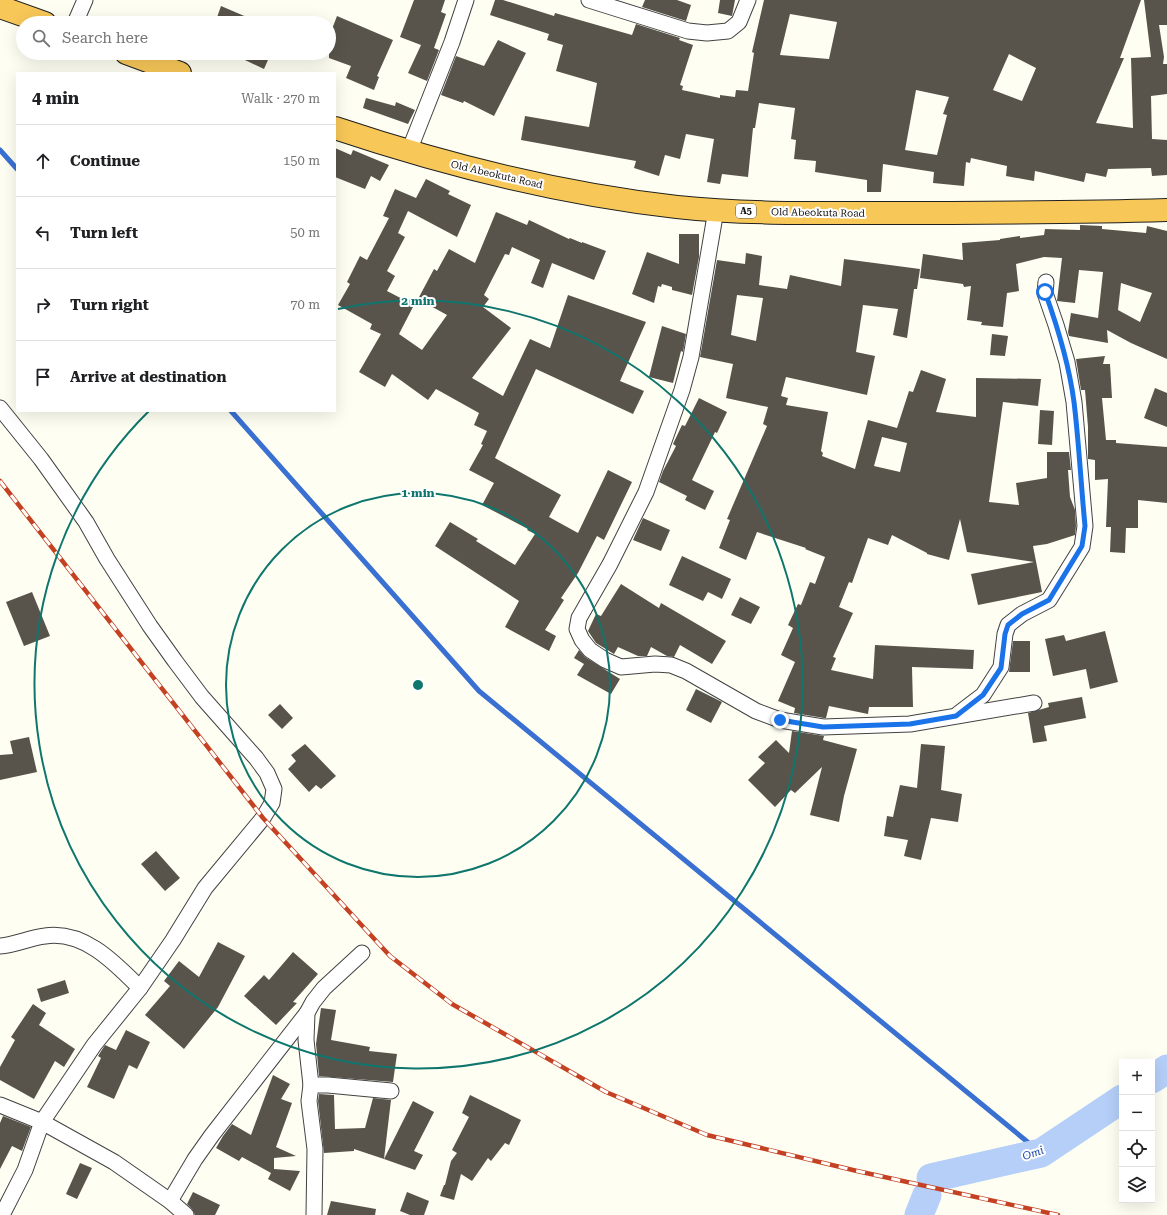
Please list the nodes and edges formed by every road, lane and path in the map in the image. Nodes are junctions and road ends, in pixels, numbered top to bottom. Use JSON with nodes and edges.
{"nodes":[{"id":1,"x":85,"y":0,"type":"edge"},
{"id":2,"x":466,"y":0,"type":"edge"},
{"id":3,"x":589,"y":0,"type":"edge"},
{"id":4,"x":748,"y":0,"type":"edge"},
{"id":5,"x":0,"y":7,"type":"edge"},
{"id":6,"x":25,"y":16,"type":"edge"},
{"id":7,"x":78,"y":16,"type":"edge"},
{"id":8,"x":145,"y":60,"type":"edge"},
{"id":9,"x":177,"y":72,"type":"edge"},
{"id":10,"x":336,"y":128,"type":"edge"},
{"id":11,"x":409,"y":151,"type":"junction"},
{"id":12,"x":716,"y":210,"type":"junction"},
{"id":13,"x":1167,"y":210,"type":"edge"},
{"id":14,"x":1046,"y":282,"type":"dead end"},
{"id":15,"x":0,"y":408,"type":"edge"},
{"id":16,"x":1034,"y":703,"type":"dead end"},
{"id":17,"x":956,"y":716,"type":"junction"},
{"id":18,"x":0,"y":946,"type":"edge"},
{"id":19,"x":362,"y":953,"type":"dead end"},
{"id":20,"x":140,"y":988,"type":"junction"},
{"id":21,"x":307,"y":1013,"type":"junction"},
{"id":22,"x":311,"y":1085,"type":"junction"},
{"id":23,"x":391,"y":1091,"type":"dead end"},
{"id":24,"x":0,"y":1105,"type":"edge"},
{"id":25,"x":42,"y":1122,"type":"junction"},
{"id":26,"x":170,"y":1201,"type":"junction"},
{"id":27,"x":2,"y":1215,"type":"edge"},
{"id":28,"x":186,"y":1215,"type":"edge"},
{"id":29,"x":314,"y":1215,"type":"edge"}],
"edges":[{"from":1,"to":7,"type":"street"},
{"from":2,"to":11,"type":"street"},
{"from":3,"to":4,"type":"street"},
{"from":5,"to":6,"type":"highway"},
{"from":8,"to":9,"type":"highway"},
{"from":10,"to":11,"type":"highway","name":"Old Abeokuta Road","number":"A5"},
{"from":11,"to":12,"type":"highway","name":"Old Abeokuta Road","number":"A5"},
{"from":12,"to":13,"type":"highway","name":"Old Abeokuta Road","number":"A5"},
{"from":12,"to":17,"type":"street"},
{"from":14,"to":17,"type":"street"},
{"from":15,"to":20,"type":"street"},
{"from":16,"to":17,"type":"street"},
{"from":18,"to":20,"type":"street"},
{"from":19,"to":21,"type":"street"},
{"from":20,"to":25,"type":"street"},
{"from":21,"to":22,"type":"street"},
{"from":21,"to":26,"type":"street"},
{"from":22,"to":23,"type":"street"},
{"from":22,"to":29,"type":"street"},
{"from":24,"to":25,"type":"street"},
{"from":25,"to":26,"type":"street"},
{"from":25,"to":27,"type":"street"},
{"from":26,"to":28,"type":"street"}]}
